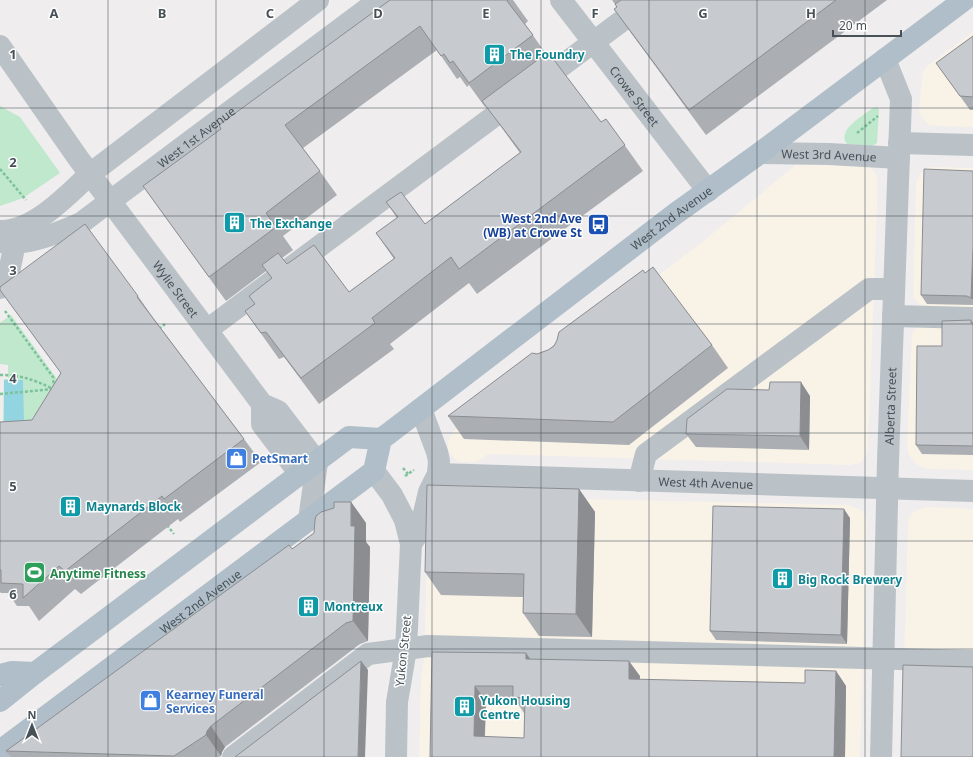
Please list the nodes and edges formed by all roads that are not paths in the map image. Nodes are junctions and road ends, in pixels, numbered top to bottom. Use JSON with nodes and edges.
{"nodes":[{"id":1,"x":318,"y":0,"type":"edge"},
{"id":2,"x":379,"y":0,"type":"edge"},
{"id":3,"x":561,"y":0,"type":"edge"},
{"id":4,"x":650,"y":0,"type":"edge"},
{"id":5,"x":964,"y":0,"type":"edge"},
{"id":6,"x":593,"y":42,"type":"junction"},
{"id":7,"x":0,"y":46,"type":"edge"},
{"id":8,"x":885,"y":59,"type":"junction"},
{"id":9,"x":973,"y":145,"type":"edge"},
{"id":10,"x":899,"y":150,"type":"junction"},
{"id":11,"x":760,"y":153,"type":"junction"},
{"id":12,"x":90,"y":174,"type":"junction"},
{"id":13,"x":708,"y":191,"type":"junction"},
{"id":14,"x":110,"y":201,"type":"junction"},
{"id":15,"x":5,"y":239,"type":"edge"},
{"id":16,"x":0,"y":288,"type":"edge"},
{"id":17,"x":894,"y":289,"type":"junction"},
{"id":18,"x":893,"y":316,"type":"junction"},
{"id":19,"x":973,"y":318,"type":"edge"},
{"id":20,"x":207,"y":330,"type":"junction"},
{"id":21,"x":421,"y":409,"type":"junction"},
{"id":22,"x":381,"y":439,"type":"junction"},
{"id":23,"x":308,"y":468,"type":"junction"},
{"id":24,"x":374,"y":471,"type":"junction"},
{"id":25,"x":438,"y":474,"type":"junction"},
{"id":26,"x":639,"y":480,"type":"junction"},
{"id":27,"x":887,"y":488,"type":"junction"},
{"id":28,"x":973,"y":491,"type":"edge"},
{"id":29,"x":310,"y":520,"type":"junction"},
{"id":30,"x":411,"y":544,"type":"junction"},
{"id":31,"x":406,"y":649,"type":"junction"},
{"id":32,"x":883,"y":658,"type":"junction"},
{"id":33,"x":973,"y":661,"type":"edge"},
{"id":34,"x":35,"y":673,"type":"junction"},
{"id":35,"x":0,"y":675,"type":"edge"},
{"id":36,"x":0,"y":701,"type":"edge"},
{"id":37,"x":0,"y":751,"type":"edge"},
{"id":38,"x":233,"y":757,"type":"edge"},
{"id":39,"x":396,"y":757,"type":"edge"},
{"id":40,"x":881,"y":757,"type":"edge"}],
"edges":[{"from":1,"to":12,"type":"street"},
{"from":2,"to":14,"type":"street","name":"West 1st Avenue"},
{"from":3,"to":6,"type":"street","name":"Crowe Street"},
{"from":4,"to":6,"type":"street"},
{"from":5,"to":8,"type":"main road","name":"West 2nd Avenue"},
{"from":6,"to":13,"type":"street","name":"Crowe Street"},
{"from":6,"to":20,"type":"street"},
{"from":7,"to":12,"type":"street","name":"Wylie Street"},
{"from":8,"to":10,"type":"street","name":"Alberta Street"},
{"from":8,"to":11,"type":"main road","name":"West 2nd Avenue"},
{"from":9,"to":10,"type":"street","name":"West 3rd Avenue"},
{"from":10,"to":11,"type":"street","name":"West 3rd Avenue"},
{"from":10,"to":17,"type":"street","name":"Alberta Street"},
{"from":11,"to":13,"type":"main road","name":"West 2nd Avenue"},
{"from":12,"to":14,"type":"street","name":"Wylie Street"},
{"from":12,"to":15,"type":"street"},
{"from":13,"to":21,"type":"main road","name":"West 2nd Avenue"},
{"from":14,"to":15,"type":"street","name":"West 1st Avenue"},
{"from":14,"to":20,"type":"street","name":"Wylie Street"},
{"from":15,"to":16,"type":"street"},
{"from":17,"to":18,"type":"street","name":"Alberta Street"},
{"from":17,"to":26,"type":"street"},
{"from":18,"to":19,"type":"street"},
{"from":18,"to":27,"type":"street","name":"Alberta Street"},
{"from":20,"to":23,"type":"street","name":"Wylie Street"},
{"from":21,"to":22,"type":"main road","name":"West 2nd Avenue"},
{"from":21,"to":25,"type":"street","name":"Yukon Street"},
{"from":22,"to":23,"type":"main road"},
{"from":22,"to":24,"type":"main road"},
{"from":23,"to":29,"type":"street"},
{"from":23,"to":34,"type":"main road"},
{"from":24,"to":29,"type":"main road","name":"West 2nd Avenue"},
{"from":24,"to":30,"type":"street","name":"Yukon Street"},
{"from":25,"to":26,"type":"street","name":"West 4th Avenue"},
{"from":25,"to":30,"type":"street","name":"Yukon Street"},
{"from":26,"to":27,"type":"street","name":"West 4th Avenue"},
{"from":27,"to":28,"type":"street","name":"West 4th Avenue"},
{"from":27,"to":32,"type":"street","name":"Alberta Street"},
{"from":29,"to":37,"type":"main road","name":"West 2nd Avenue"},
{"from":30,"to":31,"type":"street","name":"Yukon Street"},
{"from":31,"to":32,"type":"street"},
{"from":31,"to":38,"type":"street"},
{"from":31,"to":39,"type":"street","name":"Yukon Street"},
{"from":32,"to":33,"type":"street"},
{"from":32,"to":40,"type":"street","name":"Alberta Street"},
{"from":34,"to":35,"type":"main road"},
{"from":34,"to":36,"type":"main road"}]}
